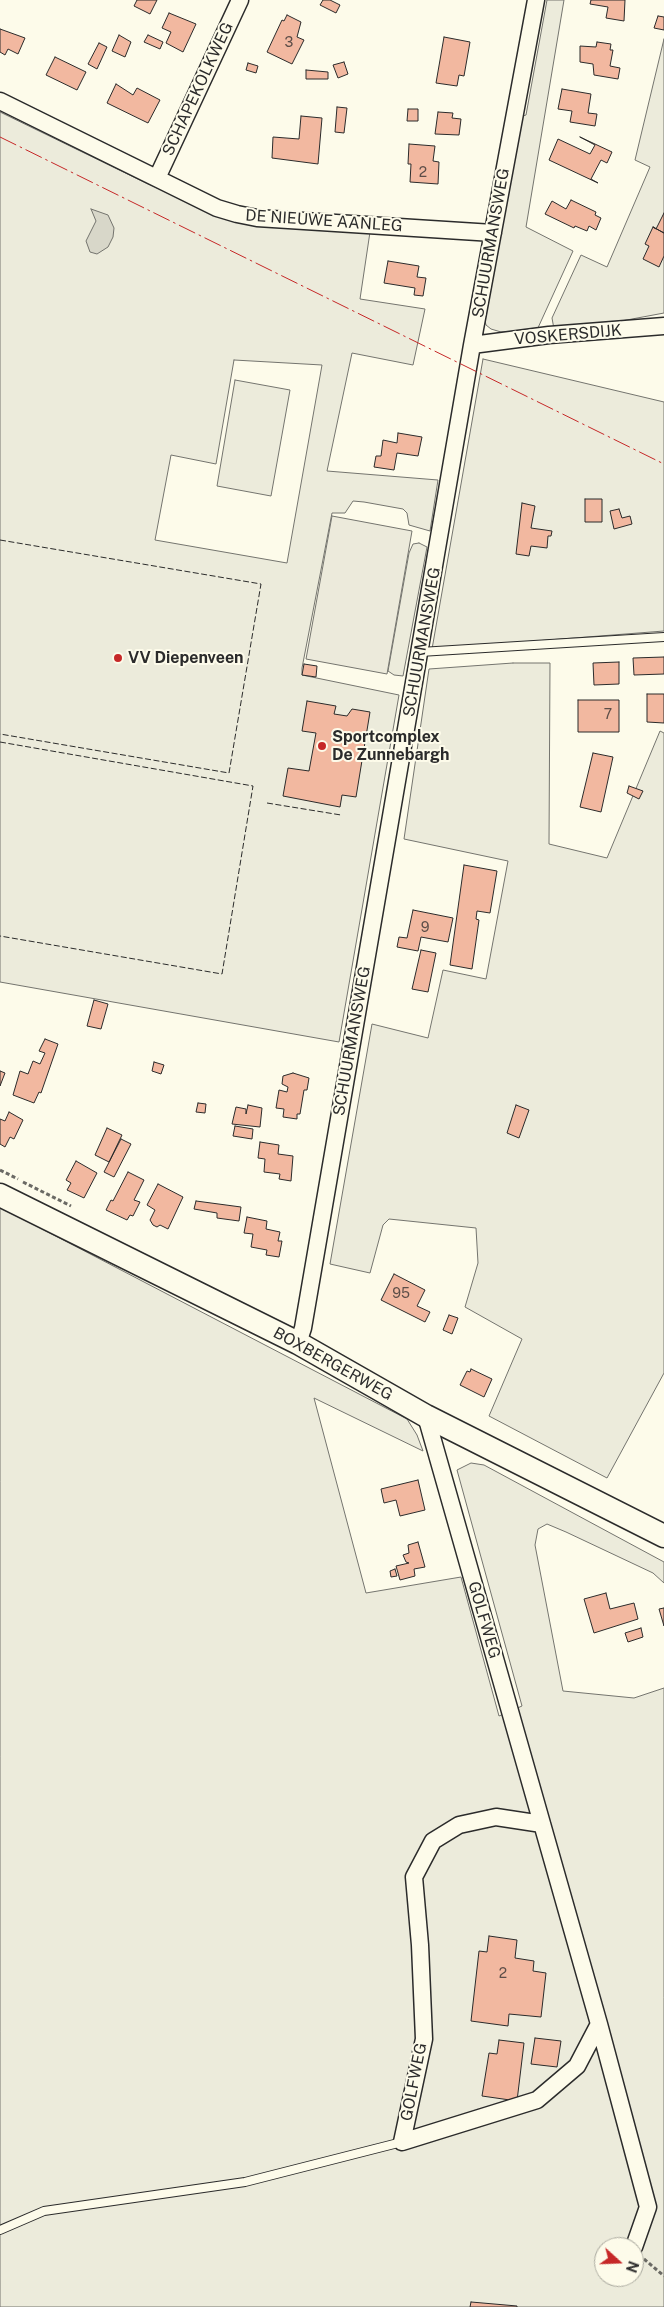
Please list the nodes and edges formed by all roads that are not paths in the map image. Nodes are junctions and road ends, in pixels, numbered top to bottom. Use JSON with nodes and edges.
{"nodes":[{"id":1,"x":240,"y":0,"type":"edge"},
{"id":2,"x":536,"y":0,"type":"edge"},
{"id":3,"x":0,"y":101,"type":"edge"},
{"id":4,"x":157,"y":178,"type":"junction"},
{"id":5,"x":493,"y":233,"type":"junction"},
{"id":6,"x":664,"y":326,"type":"edge"},
{"id":7,"x":472,"y":345,"type":"junction"},
{"id":8,"x":664,"y":637,"type":"edge"},
{"id":9,"x":420,"y":652,"type":"junction"},
{"id":10,"x":0,"y":1195,"type":"edge"},
{"id":11,"x":298,"y":1344,"type":"junction"},
{"id":12,"x":426,"y":1416,"type":"junction"},
{"id":13,"x":664,"y":1536,"type":"edge"},
{"id":14,"x":542,"y":1824,"type":"junction"},
{"id":15,"x":599,"y":2024,"type":"junction"},
{"id":16,"x":402,"y":2142,"type":"junction"},
{"id":17,"x":0,"y":2230,"type":"edge"},
{"id":18,"x":641,"y":2237,"type":"edge"}],
"edges":[{"from":1,"to":4,"type":"street","name":"SCHAPEKOLKWEG"},
{"from":2,"to":5,"type":"street","name":"SCHUURMANSWEG"},
{"from":3,"to":4,"type":"street","name":"DE NIEUWE AANLEG"},
{"from":4,"to":5,"type":"street","name":"DE NIEUWE AANLEG"},
{"from":5,"to":7,"type":"street","name":"SCHUURMANSWEG"},
{"from":6,"to":7,"type":"street","name":"VOSKERSDIJK"},
{"from":7,"to":9,"type":"street","name":"SCHUURMANSWEG"},
{"from":8,"to":9,"type":"lane"},
{"from":9,"to":11,"type":"street","name":"SCHUURMANSWEG"},
{"from":10,"to":11,"type":"street","name":"BOXBERGERWEG"},
{"from":11,"to":12,"type":"street","name":"BOXBERGERWEG"},
{"from":12,"to":13,"type":"street","name":"BOXBERGERWEG"},
{"from":12,"to":14,"type":"street","name":"GOLFWEG"},
{"from":14,"to":15,"type":"street","name":"GOLFWEG"},
{"from":14,"to":16,"type":"street","name":"GOLFWEG"},
{"from":15,"to":16,"type":"street","name":"GOLFWEG"},
{"from":15,"to":18,"type":"street","name":"GOLFWEG"},
{"from":16,"to":17,"type":"lane","name":"GOLFWEG"}]}
